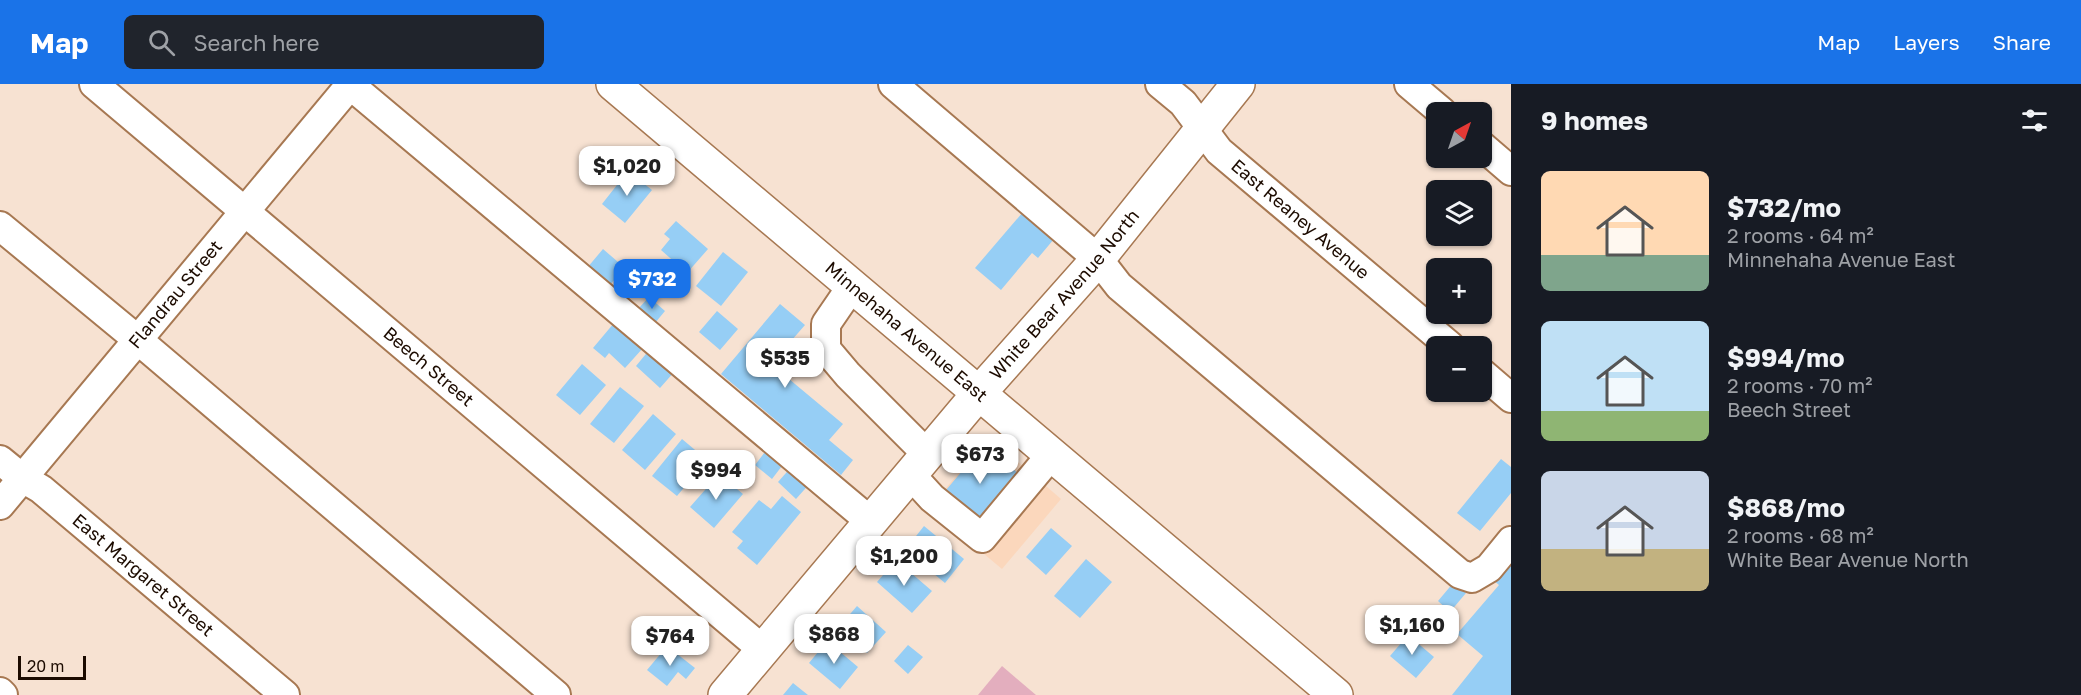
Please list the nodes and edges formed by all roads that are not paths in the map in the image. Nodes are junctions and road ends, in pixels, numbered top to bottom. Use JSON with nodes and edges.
{"nodes":[{"id":1,"x":94,"y":84,"type":"edge"},
{"id":2,"x":350,"y":84,"type":"edge"},
{"id":3,"x":613,"y":84,"type":"edge"},
{"id":4,"x":893,"y":84,"type":"edge"},
{"id":5,"x":1160,"y":84,"type":"edge"},
{"id":6,"x":1238,"y":84,"type":"edge"},
{"id":7,"x":1409,"y":84,"type":"edge"},
{"id":8,"x":1431,"y":102,"type":"edge"},
{"id":9,"x":1202,"y":127,"type":"junction"},
{"id":10,"x":1492,"y":155,"type":"edge"},
{"id":11,"x":1511,"y":171,"type":"edge"},
{"id":12,"x":245,"y":211,"type":"junction"},
{"id":13,"x":0,"y":226,"type":"edge"},
{"id":14,"x":1098,"y":259,"type":"junction"},
{"id":15,"x":852,"y":285,"type":"junction"},
{"id":16,"x":1438,"y":336,"type":"edge"},
{"id":17,"x":138,"y":340,"type":"junction"},
{"id":18,"x":1492,"y":382,"type":"edge"},
{"id":19,"x":979,"y":393,"type":"junction"},
{"id":20,"x":1511,"y":398,"type":"edge"},
{"id":21,"x":1051,"y":454,"type":"junction"},
{"id":22,"x":0,"y":460,"type":"edge"},
{"id":23,"x":919,"y":464,"type":"junction"},
{"id":24,"x":22,"y":478,"type":"junction"},
{"id":25,"x":0,"y":505,"type":"edge"},
{"id":26,"x":870,"y":521,"type":"junction"},
{"id":27,"x":1511,"y":541,"type":"edge"},
{"id":28,"x":762,"y":649,"type":"junction"},
{"id":29,"x":285,"y":695,"type":"edge"},
{"id":30,"x":556,"y":695,"type":"edge"},
{"id":31,"x":725,"y":695,"type":"edge"},
{"id":32,"x":1336,"y":695,"type":"edge"}],
"edges":[{"from":1,"to":12,"type":"street","name":"Beech Street"},
{"from":2,"to":12,"type":"street","name":"Flandrau Street"},
{"from":2,"to":26,"type":"street"},
{"from":3,"to":15,"type":"main road","name":"Minnehaha Avenue East"},
{"from":4,"to":14,"type":"street"},
{"from":5,"to":9,"type":"street","name":"East Reaney Avenue"},
{"from":6,"to":9,"type":"main road","name":"White Bear Avenue North"},
{"from":7,"to":8,"type":"street"},
{"from":9,"to":14,"type":"main road","name":"White Bear Avenue North"},
{"from":9,"to":16,"type":"street","name":"East Reaney Avenue"},
{"from":10,"to":11,"type":"street"},
{"from":12,"to":17,"type":"street","name":"Flandrau Street"},
{"from":12,"to":28,"type":"street","name":"Beech Street"},
{"from":13,"to":17,"type":"street"},
{"from":14,"to":19,"type":"main road","name":"White Bear Avenue North"},
{"from":14,"to":27,"type":"street"},
{"from":15,"to":19,"type":"main road","name":"Minnehaha Avenue East"},
{"from":15,"to":23,"type":"street"},
{"from":17,"to":24,"type":"street","name":"Flandrau Street"},
{"from":17,"to":30,"type":"street"},
{"from":18,"to":20,"type":"street"},
{"from":19,"to":21,"type":"main road","name":"Minnehaha Avenue East"},
{"from":19,"to":23,"type":"main road","name":"White Bear Avenue North"},
{"from":21,"to":23,"type":"street"},
{"from":21,"to":32,"type":"main road","name":"Minnehaha Avenue East"},
{"from":22,"to":24,"type":"street","name":"East Margaret Street"},
{"from":23,"to":26,"type":"main road","name":"White Bear Avenue North"},
{"from":24,"to":25,"type":"street","name":"Flandrau Street"},
{"from":24,"to":29,"type":"street","name":"East Margaret Street"},
{"from":26,"to":28,"type":"main road","name":"White Bear Avenue North"},
{"from":28,"to":31,"type":"main road","name":"White Bear Avenue North"}]}
